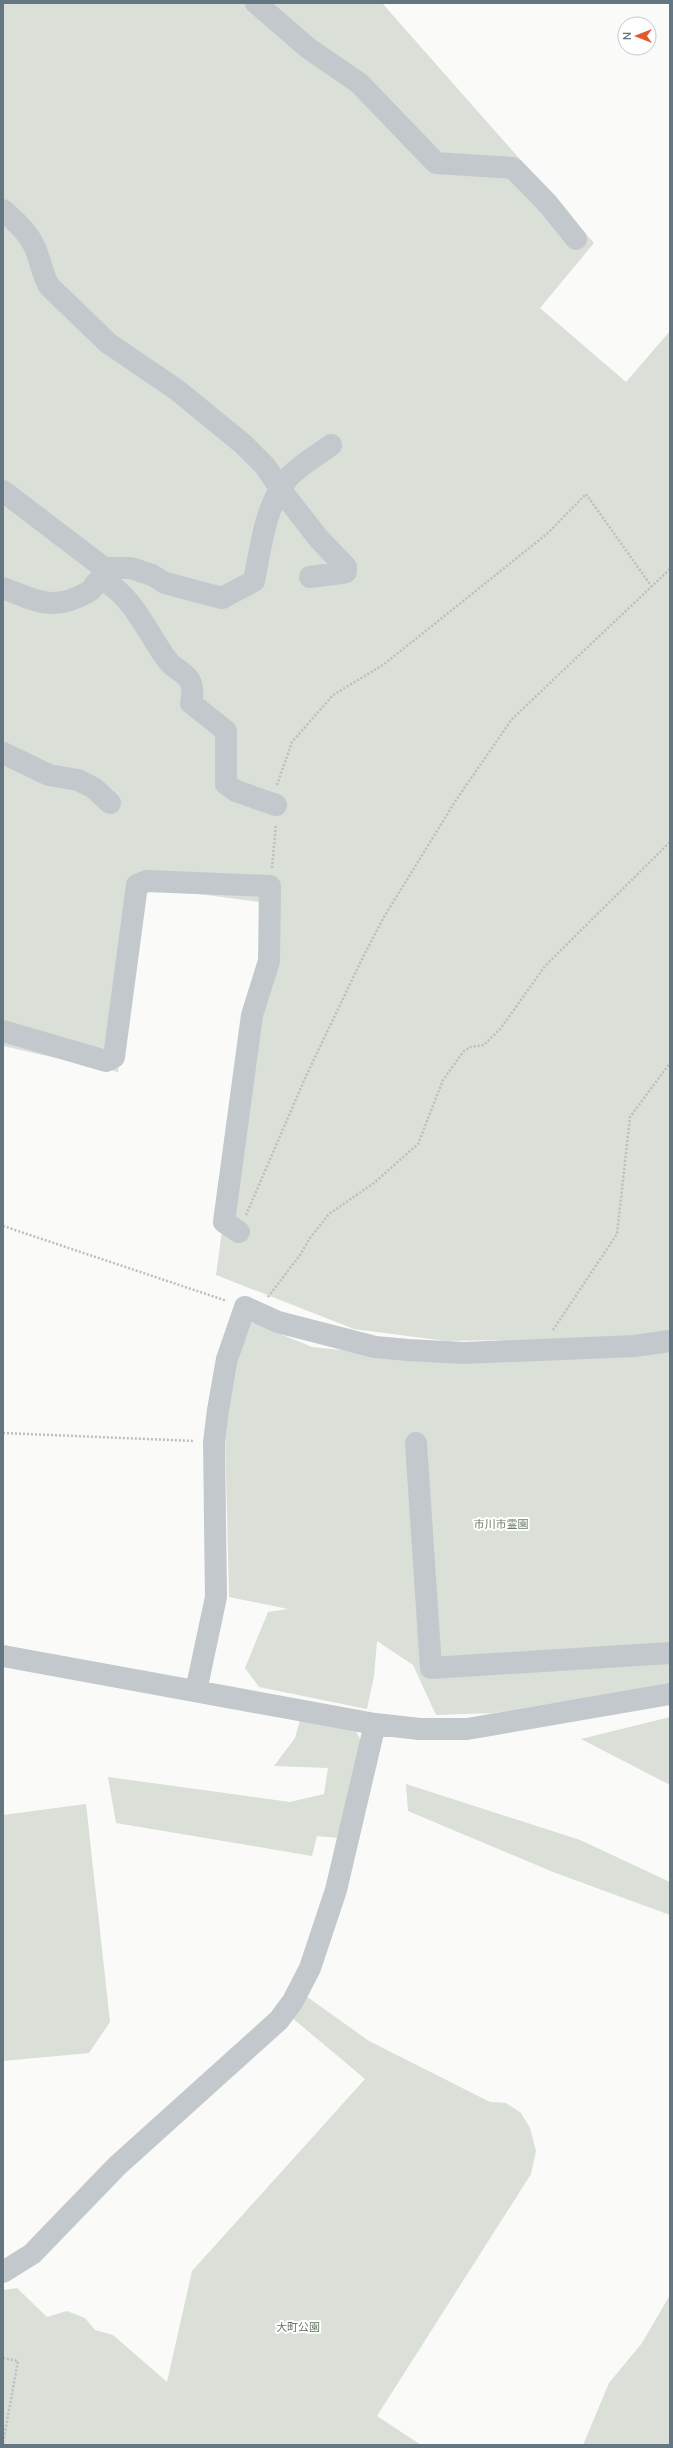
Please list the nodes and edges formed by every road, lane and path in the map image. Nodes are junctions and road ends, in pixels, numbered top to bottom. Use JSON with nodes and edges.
{"nodes":[{"id":1,"x":256,"y":3,"type":"edge"},
{"id":2,"x":3,"y":210,"type":"edge"},
{"id":3,"x":576,"y":239,"type":"dead end"},
{"id":4,"x":331,"y":444,"type":"dead end"},
{"id":5,"x":281,"y":488,"type":"junction"},
{"id":6,"x":3,"y":491,"type":"edge"},
{"id":7,"x":670,"y":569,"type":"edge"},
{"id":8,"x":310,"y":577,"type":"dead end"},
{"id":9,"x":652,"y":587,"type":"junction"},
{"id":10,"x":3,"y":588,"type":"edge"},
{"id":11,"x":3,"y":753,"type":"edge"},
{"id":12,"x":110,"y":803,"type":"dead end"},
{"id":13,"x":276,"y":805,"type":"junction"},
{"id":14,"x":670,"y":842,"type":"edge"},
{"id":15,"x":270,"y":886,"type":"junction"},
{"id":16,"x":3,"y":1031,"type":"edge"},
{"id":17,"x":670,"y":1063,"type":"edge"},
{"id":18,"x":3,"y":1226,"type":"edge"},
{"id":19,"x":240,"y":1232,"type":"joint"},
{"id":20,"x":250,"y":1309,"type":"junction"},
{"id":21,"x":670,"y":1341,"type":"edge"},
{"id":22,"x":541,"y":1349,"type":"junction"},
{"id":23,"x":3,"y":1433,"type":"edge"},
{"id":24,"x":214,"y":1442,"type":"junction"},
{"id":25,"x":416,"y":1443,"type":"dead end"},
{"id":26,"x":670,"y":1653,"type":"edge"},
{"id":27,"x":3,"y":1656,"type":"edge"},
{"id":28,"x":196,"y":1691,"type":"junction"},
{"id":29,"x":670,"y":1694,"type":"edge"},
{"id":30,"x":375,"y":1724,"type":"junction"},
{"id":31,"x":3,"y":2272,"type":"edge"},
{"id":32,"x":3,"y":2358,"type":"edge"},
{"id":33,"x":3,"y":2443,"type":"edge"}],
"edges":[{"from":1,"to":3,"type":"street"},
{"from":2,"to":5,"type":"street"},
{"from":4,"to":5,"type":"street"},
{"from":5,"to":6,"type":"street"},
{"from":5,"to":8,"type":"street"},
{"from":7,"to":9,"type":"path"},
{"from":9,"to":13,"type":"path"},
{"from":9,"to":19,"type":"path"},
{"from":10,"to":13,"type":"street"},
{"from":11,"to":12,"type":"street"},
{"from":13,"to":15,"type":"path"},
{"from":14,"to":20,"type":"path"},
{"from":15,"to":16,"type":"street"},
{"from":15,"to":19,"type":"street"},
{"from":17,"to":22,"type":"path"},
{"from":18,"to":20,"type":"path"},
{"from":20,"to":22,"type":"street"},
{"from":20,"to":24,"type":"street"},
{"from":21,"to":22,"type":"street"},
{"from":23,"to":24,"type":"path"},
{"from":24,"to":28,"type":"street"},
{"from":25,"to":26,"type":"street"},
{"from":27,"to":28,"type":"street"},
{"from":28,"to":30,"type":"street"},
{"from":29,"to":30,"type":"street"},
{"from":30,"to":31,"type":"street"},
{"from":32,"to":33,"type":"path"}]}
